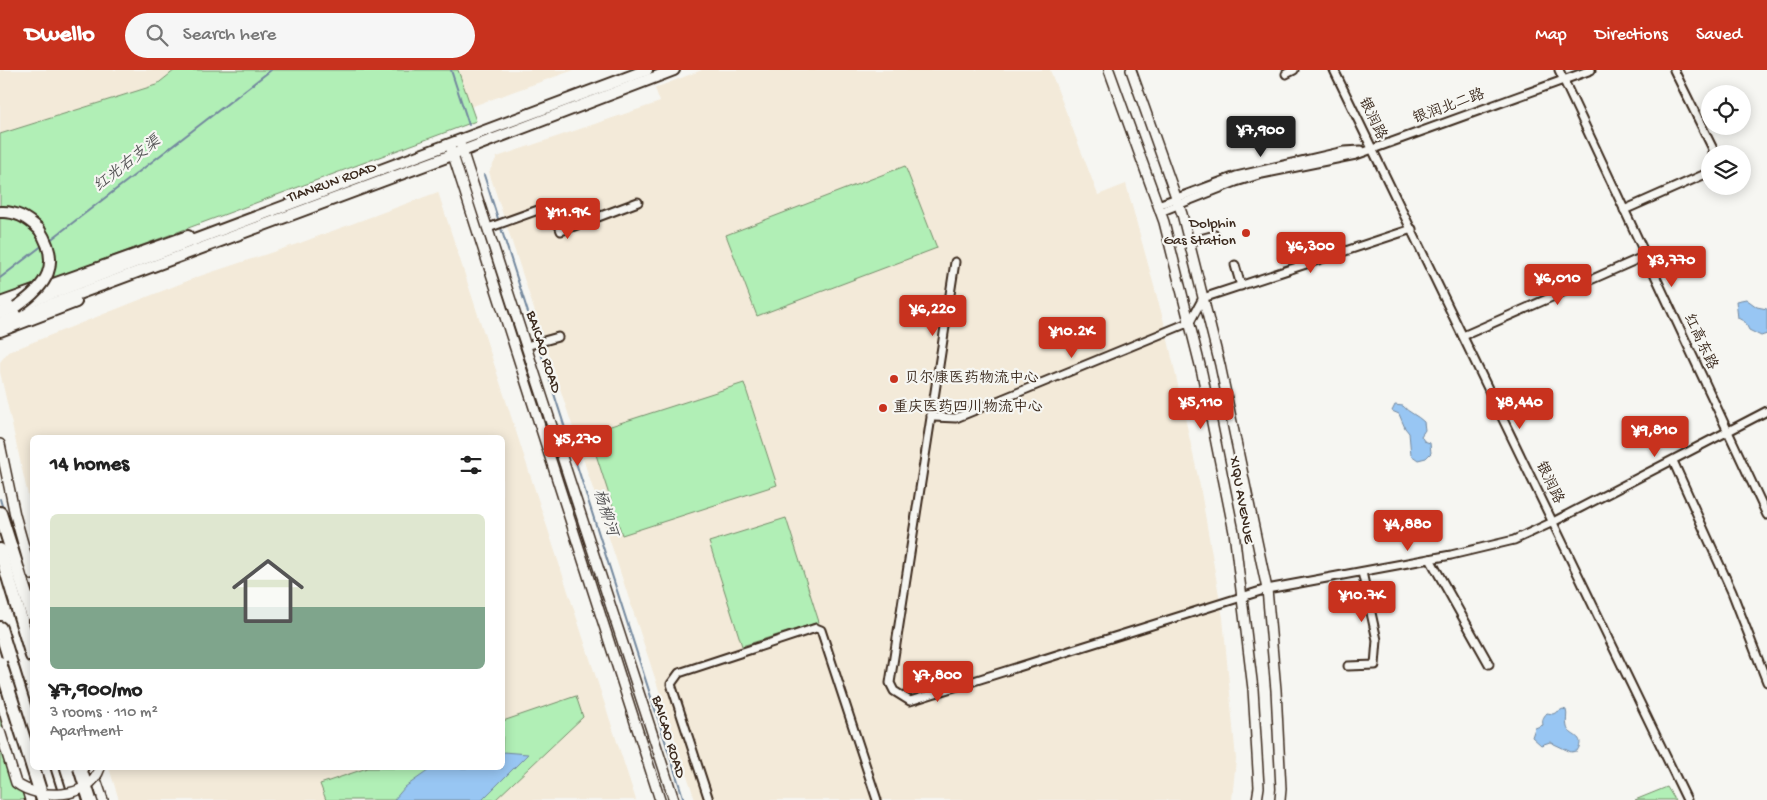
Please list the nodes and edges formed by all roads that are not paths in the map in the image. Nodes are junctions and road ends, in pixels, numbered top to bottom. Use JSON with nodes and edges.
{"nodes":[{"id":1,"x":647,"y":70,"type":"edge"},
{"id":2,"x":674,"y":70,"type":"edge"},
{"id":3,"x":1109,"y":70,"type":"edge"},
{"id":4,"x":1131,"y":70,"type":"edge"},
{"id":5,"x":1294,"y":70,"type":"edge"},
{"id":6,"x":1334,"y":70,"type":"edge"},
{"id":7,"x":1559,"y":70,"type":"edge"},
{"id":8,"x":1591,"y":70,"type":"edge"},
{"id":9,"x":1674,"y":70,"type":"edge"},
{"id":10,"x":1286,"y":74,"type":"dead end"},
{"id":11,"x":1564,"y":80,"type":"junction"},
{"id":12,"x":457,"y":145,"type":"junction"},
{"id":13,"x":1711,"y":145,"type":"edge"},
{"id":14,"x":1372,"y":149,"type":"junction"},
{"id":15,"x":452,"y":155,"type":"junction"},
{"id":16,"x":1701,"y":176,"type":"edge"},
{"id":17,"x":1178,"y":201,"type":"junction"},
{"id":18,"x":638,"y":202,"type":"dead end"},
{"id":19,"x":1159,"y":209,"type":"junction"},
{"id":20,"x":1624,"y":210,"type":"junction"},
{"id":21,"x":0,"y":212,"type":"edge"},
{"id":22,"x":236,"y":225,"type":"junction"},
{"id":23,"x":496,"y":225,"type":"junction"},
{"id":24,"x":1412,"y":229,"type":"junction"},
{"id":25,"x":1215,"y":235,"type":"dead end"},
{"id":26,"x":233,"y":236,"type":"junction"},
{"id":27,"x":1189,"y":242,"type":"junction"},
{"id":28,"x":1645,"y":256,"type":"junction"},
{"id":29,"x":955,"y":262,"type":"dead end"},
{"id":30,"x":1235,"y":265,"type":"dead end"},
{"id":31,"x":116,"y":275,"type":"junction"},
{"id":32,"x":1241,"y":286,"type":"junction"},
{"id":33,"x":1204,"y":298,"type":"junction"},
{"id":34,"x":0,"y":303,"type":"edge"},
{"id":35,"x":16,"y":307,"type":"junction"},
{"id":36,"x":0,"y":313,"type":"edge"},
{"id":37,"x":1190,"y":322,"type":"junction"},
{"id":38,"x":0,"y":323,"type":"edge"},
{"id":39,"x":0,"y":331,"type":"edge"},
{"id":40,"x":1463,"y":336,"type":"junction"},
{"id":41,"x":558,"y":337,"type":"dead end"},
{"id":42,"x":534,"y":344,"type":"junction"},
{"id":43,"x":1767,"y":411,"type":"edge"},
{"id":44,"x":932,"y":415,"type":"junction"},
{"id":45,"x":1727,"y":433,"type":"junction"},
{"id":46,"x":0,"y":444,"type":"edge"},
{"id":47,"x":1672,"y":461,"type":"junction"},
{"id":48,"x":0,"y":513,"type":"edge"},
{"id":49,"x":1767,"y":515,"type":"edge"},
{"id":50,"x":1553,"y":522,"type":"junction"},
{"id":51,"x":23,"y":543,"type":"junction"},
{"id":52,"x":0,"y":550,"type":"edge"},
{"id":53,"x":30,"y":555,"type":"edge"},
{"id":54,"x":1430,"y":559,"type":"junction"},
{"id":55,"x":30,"y":568,"type":"edge"},
{"id":56,"x":1362,"y":572,"type":"junction"},
{"id":57,"x":1266,"y":590,"type":"junction"},
{"id":58,"x":1242,"y":596,"type":"junction"},
{"id":59,"x":30,"y":608,"type":"edge"},
{"id":60,"x":0,"y":628,"type":"edge"},
{"id":61,"x":30,"y":649,"type":"edge"},
{"id":62,"x":0,"y":664,"type":"edge"},
{"id":63,"x":1489,"y":664,"type":"dead end"},
{"id":64,"x":1348,"y":666,"type":"dead end"},
{"id":65,"x":1767,"y":682,"type":"edge"},
{"id":66,"x":0,"y":698,"type":"edge"},
{"id":67,"x":30,"y":726,"type":"edge"},
{"id":68,"x":0,"y":731,"type":"edge"},
{"id":69,"x":30,"y":761,"type":"edge"},
{"id":70,"x":33,"y":770,"type":"edge"},
{"id":71,"x":44,"y":770,"type":"edge"},
{"id":72,"x":68,"y":770,"type":"edge"},
{"id":73,"x":81,"y":770,"type":"edge"},
{"id":74,"x":93,"y":770,"type":"edge"},
{"id":75,"x":99,"y":770,"type":"edge"},
{"id":76,"x":30,"y":800,"type":"edge"},
{"id":77,"x":42,"y":800,"type":"edge"},
{"id":78,"x":53,"y":800,"type":"edge"},
{"id":79,"x":77,"y":800,"type":"edge"},
{"id":80,"x":90,"y":800,"type":"edge"},
{"id":81,"x":103,"y":800,"type":"edge"},
{"id":82,"x":660,"y":800,"type":"edge"},
{"id":83,"x":674,"y":800,"type":"edge"},
{"id":84,"x":709,"y":800,"type":"edge"},
{"id":85,"x":877,"y":800,"type":"edge"},
{"id":86,"x":1257,"y":800,"type":"edge"},
{"id":87,"x":1280,"y":800,"type":"edge"},
{"id":88,"x":1687,"y":800,"type":"edge"}],
"edges":[{"from":1,"to":12,"type":"main road","name":"TIANRUN ROAD"},
{"from":2,"to":12,"type":"main road","name":"TIANRUN ROAD"},
{"from":3,"to":19,"type":"main road","name":"XIQU AVENUE"},
{"from":4,"to":17,"type":"main road","name":"XIQU AVENUE"},
{"from":5,"to":10,"type":"street"},
{"from":6,"to":14,"type":"street","name":"银润路"},
{"from":7,"to":11,"type":"street","name":"红高东路"},
{"from":8,"to":11,"type":"street","name":"银润北二路"},
{"from":9,"to":13,"type":"street"},
{"from":11,"to":14,"type":"street","name":"银润北二路"},
{"from":11,"to":20,"type":"street","name":"红高东路"},
{"from":12,"to":15,"type":"main road","name":"TIANRUN ROAD"},
{"from":12,"to":22,"type":"main road","name":"TIANRUN ROAD"},
{"from":12,"to":23,"type":"main road","name":"BAICAO ROAD"},
{"from":14,"to":17,"type":"street","name":"银润北二路"},
{"from":14,"to":24,"type":"street","name":"银润路"},
{"from":15,"to":26,"type":"main road","name":"TIANRUN ROAD"},
{"from":15,"to":82,"type":"main road","name":"BAICAO ROAD"},
{"from":16,"to":20,"type":"street"},
{"from":17,"to":19,"type":"street","name":"银润北二路"},
{"from":17,"to":27,"type":"main road","name":"XIQU AVENUE"},
{"from":18,"to":23,"type":"street"},
{"from":19,"to":37,"type":"main road","name":"XIQU AVENUE"},
{"from":20,"to":28,"type":"street","name":"红高东路"},
{"from":21,"to":35,"type":"main road","bridge":true},
{"from":22,"to":31,"type":"main road","name":"TIANRUN ROAD"},
{"from":22,"to":34,"type":"main road"},
{"from":23,"to":42,"type":"main road","name":"BAICAO ROAD"},
{"from":24,"to":32,"type":"street"},
{"from":24,"to":40,"type":"street","name":"银润路"},
{"from":25,"to":27,"type":"street"},
{"from":26,"to":31,"type":"main road","name":"TIANRUN ROAD"},
{"from":26,"to":39,"type":"main road"},
{"from":27,"to":33,"type":"main road","name":"XIQU AVENUE"},
{"from":28,"to":40,"type":"street"},
{"from":28,"to":45,"type":"street","name":"红高东路"},
{"from":29,"to":44,"type":"street"},
{"from":30,"to":32,"type":"street"},
{"from":31,"to":35,"type":"main road","name":"TIANRUN ROAD","bridge":true},
{"from":31,"to":38,"type":"main road","name":"TIANRUN ROAD"},
{"from":32,"to":33,"type":"street"},
{"from":33,"to":37,"type":"street"},
{"from":33,"to":57,"type":"main road","name":"XIQU AVENUE"},
{"from":35,"to":36,"type":"main road","name":"TIANRUN ROAD"},
{"from":37,"to":44,"type":"street"},
{"from":37,"to":58,"type":"main road","name":"XIQU AVENUE"},
{"from":40,"to":50,"type":"street","name":"银润路"},
{"from":41,"to":42,"type":"street"},
{"from":42,"to":83,"type":"main road","name":"BAICAO ROAD"},
{"from":43,"to":45,"type":"street"},
{"from":44,"to":58,"type":"street"},
{"from":45,"to":47,"type":"street"},
{"from":45,"to":49,"type":"street","name":"红高东路"},
{"from":46,"to":51,"type":"main road"},
{"from":47,"to":50,"type":"street"},
{"from":47,"to":65,"type":"street"},
{"from":48,"to":59,"type":"highway"},
{"from":50,"to":54,"type":"street"},
{"from":50,"to":88,"type":"street","name":"银润路"},
{"from":51,"to":53,"type":"main road"},
{"from":51,"to":55,"type":"main road"},
{"from":52,"to":61,"type":"highway"},
{"from":54,"to":56,"type":"street"},
{"from":54,"to":63,"type":"street"},
{"from":56,"to":57,"type":"street"},
{"from":56,"to":64,"type":"street"},
{"from":57,"to":58,"type":"street"},
{"from":57,"to":87,"type":"main road","name":"XIQU AVENUE"},
{"from":58,"to":86,"type":"main road","name":"XIQU AVENUE"},
{"from":60,"to":67,"type":"highway"},
{"from":62,"to":69,"type":"highway","bridge":true},
{"from":66,"to":76,"type":"main road"},
{"from":68,"to":75,"type":"main road","bridge":true},
{"from":70,"to":77,"type":"highway","bridge":true},
{"from":71,"to":78,"type":"highway"},
{"from":72,"to":79,"type":"highway"},
{"from":73,"to":80,"type":"highway","bridge":true},
{"from":74,"to":81,"type":"main road"},
{"from":84,"to":85,"type":"street"}]}
